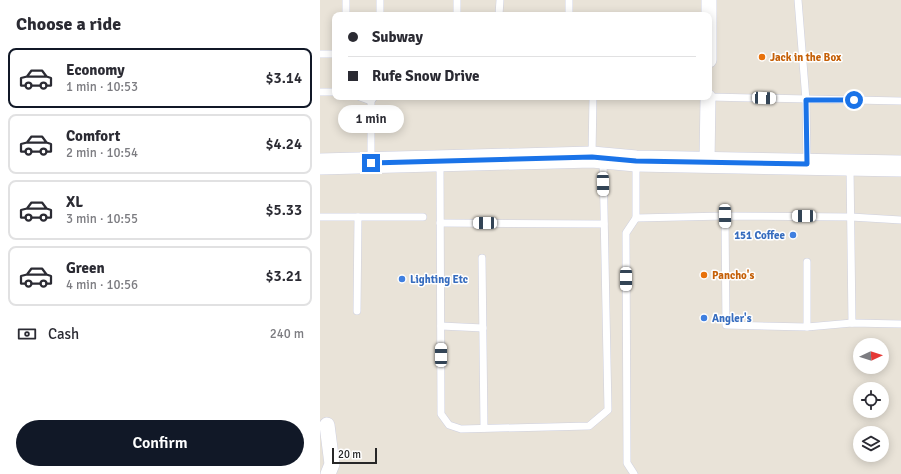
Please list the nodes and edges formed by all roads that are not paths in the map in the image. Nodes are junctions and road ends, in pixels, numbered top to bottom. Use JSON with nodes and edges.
{"nodes":[{"id":1,"x":346,"y":0,"type":"edge"},
{"id":2,"x":380,"y":0,"type":"edge"},
{"id":3,"x":457,"y":0,"type":"edge"},
{"id":4,"x":500,"y":0,"type":"edge"},
{"id":5,"x":569,"y":0,"type":"edge"},
{"id":6,"x":709,"y":0,"type":"edge"},
{"id":7,"x":798,"y":0,"type":"edge"},
{"id":8,"x":346,"y":12,"type":"edge"},
{"id":9,"x":380,"y":12,"type":"edge"},
{"id":10,"x":457,"y":12,"type":"edge"},
{"id":11,"x":499,"y":12,"type":"edge"},
{"id":12,"x":569,"y":12,"type":"edge"},
{"id":13,"x":709,"y":12,"type":"edge"},
{"id":14,"x":320,"y":54,"type":"edge"},
{"id":15,"x":332,"y":54,"type":"edge"},
{"id":16,"x":320,"y":92,"type":"edge"},
{"id":17,"x":332,"y":92,"type":"edge"},
{"id":18,"x":712,"y":97,"type":"edge"},
{"id":19,"x":372,"y":100,"type":"edge"},
{"id":20,"x":593,"y":100,"type":"edge"},
{"id":21,"x":709,"y":100,"type":"edge"},
{"id":22,"x":806,"y":100,"type":"junction"},
{"id":23,"x":901,"y":101,"type":"edge"},
{"id":24,"x":597,"y":158,"type":"junction"},
{"id":25,"x":636,"y":161,"type":"junction"},
{"id":26,"x":440,"y":162,"type":"junction"},
{"id":27,"x":707,"y":162,"type":"junction"},
{"id":28,"x":371,"y":163,"type":"junction"},
{"id":29,"x":320,"y":164,"type":"edge"},
{"id":30,"x":807,"y":164,"type":"junction"},
{"id":31,"x":850,"y":165,"type":"junction"},
{"id":32,"x":901,"y":166,"type":"edge"},
{"id":33,"x":725,"y":216,"type":"junction"},
{"id":34,"x":320,"y":217,"type":"edge"},
{"id":35,"x":358,"y":217,"type":"junction"},
{"id":36,"x":423,"y":217,"type":"dead end"},
{"id":37,"x":851,"y":217,"type":"junction"},
{"id":38,"x":636,"y":218,"type":"junction"},
{"id":39,"x":901,"y":220,"type":"edge"},
{"id":40,"x":440,"y":223,"type":"junction"},
{"id":41,"x":604,"y":224,"type":"junction"},
{"id":42,"x":482,"y":258,"type":"dead end"},
{"id":43,"x":807,"y":262,"type":"dead end"},
{"id":44,"x":357,"y":311,"type":"dead end"},
{"id":45,"x":852,"y":323,"type":"junction"},
{"id":46,"x":901,"y":324,"type":"edge"},
{"id":47,"x":441,"y":326,"type":"junction"},
{"id":48,"x":807,"y":327,"type":"junction"},
{"id":49,"x":483,"y":328,"type":"junction"},
{"id":50,"x":326,"y":425,"type":"dead end"},
{"id":51,"x":484,"y":428,"type":"junction"},
{"id":52,"x":328,"y":474,"type":"edge"},
{"id":53,"x":634,"y":474,"type":"edge"}],
"edges":[{"from":1,"to":8,"type":"lane"},
{"from":2,"to":9,"type":"lane"},
{"from":3,"to":10,"type":"lane"},
{"from":4,"to":11,"type":"lane"},
{"from":5,"to":12,"type":"lane"},
{"from":6,"to":13,"type":"street"},
{"from":7,"to":22,"type":"lane"},
{"from":14,"to":15,"type":"lane"},
{"from":16,"to":17,"type":"lane"},
{"from":18,"to":22,"type":"lane"},
{"from":19,"to":28,"type":"lane"},
{"from":20,"to":24,"type":"lane"},
{"from":21,"to":27,"type":"street"},
{"from":22,"to":23,"type":"lane"},
{"from":22,"to":30,"type":"lane"},
{"from":24,"to":25,"type":"main road"},
{"from":24,"to":26,"type":"main road"},
{"from":24,"to":41,"type":"lane"},
{"from":25,"to":27,"type":"main road"},
{"from":25,"to":38,"type":"lane"},
{"from":26,"to":28,"type":"main road"},
{"from":26,"to":40,"type":"lane"},
{"from":27,"to":30,"type":"main road"},
{"from":28,"to":29,"type":"main road"},
{"from":30,"to":31,"type":"main road"},
{"from":31,"to":32,"type":"main road"},
{"from":31,"to":37,"type":"lane"},
{"from":33,"to":37,"type":"lane"},
{"from":33,"to":38,"type":"lane"},
{"from":33,"to":48,"type":"lane"},
{"from":34,"to":35,"type":"lane"},
{"from":35,"to":36,"type":"lane"},
{"from":35,"to":44,"type":"lane"},
{"from":37,"to":39,"type":"lane"},
{"from":37,"to":45,"type":"lane"},
{"from":38,"to":53,"type":"lane"},
{"from":40,"to":41,"type":"lane"},
{"from":40,"to":47,"type":"lane"},
{"from":41,"to":51,"type":"lane"},
{"from":42,"to":49,"type":"lane"},
{"from":43,"to":48,"type":"lane"},
{"from":45,"to":46,"type":"lane"},
{"from":45,"to":48,"type":"lane"},
{"from":47,"to":49,"type":"lane"},
{"from":47,"to":51,"type":"lane"},
{"from":49,"to":51,"type":"lane"},
{"from":50,"to":52,"type":"street"}]}
